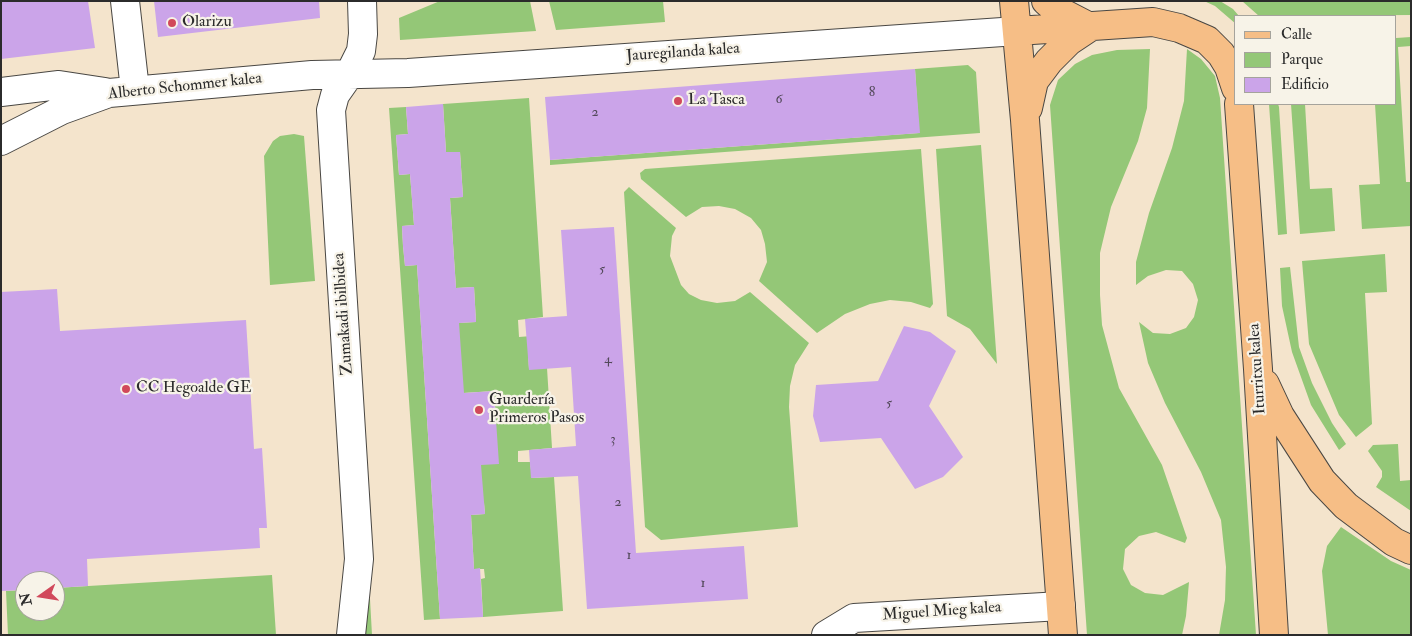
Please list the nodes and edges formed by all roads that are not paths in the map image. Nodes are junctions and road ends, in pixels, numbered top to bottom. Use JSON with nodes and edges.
{"nodes":[{"id":1,"x":125,"y":1,"type":"edge"},
{"id":2,"x":362,"y":1,"type":"edge"},
{"id":3,"x":1014,"y":1,"type":"edge"},
{"id":4,"x":1046,"y":1,"type":"edge"},
{"id":5,"x":1090,"y":27,"type":"junction"},
{"id":6,"x":1017,"y":31,"type":"junction"},
{"id":7,"x":349,"y":75,"type":"junction"},
{"id":8,"x":1234,"y":82,"type":"edge"},
{"id":9,"x":1,"y":92,"type":"edge"},
{"id":10,"x":122,"y":92,"type":"junction"},
{"id":11,"x":1239,"y":105,"type":"edge"},
{"id":12,"x":1025,"y":120,"type":"junction"},
{"id":13,"x":1,"y":141,"type":"edge"},
{"id":14,"x":1258,"y":369,"type":"junction"},
{"id":15,"x":1411,"y":550,"type":"edge"},
{"id":16,"x":1061,"y":606,"type":"junction"},
{"id":17,"x":351,"y":635,"type":"edge"},
{"id":18,"x":826,"y":635,"type":"edge"},
{"id":19,"x":1063,"y":635,"type":"edge"},
{"id":20,"x":1274,"y":635,"type":"edge"}],
"edges":[{"from":1,"to":10,"type":"street"},
{"from":2,"to":7,"type":"street","name":"Zumakadi ibilbidea"},
{"from":3,"to":6,"type":"main road"},
{"from":4,"to":5,"type":"main road"},
{"from":5,"to":6,"type":"main road"},
{"from":5,"to":8,"type":"main road"},
{"from":5,"to":12,"type":"main road"},
{"from":6,"to":7,"type":"street","name":"Jauregilanda kalea"},
{"from":6,"to":12,"type":"main road"},
{"from":7,"to":10,"type":"street","name":"Alberto Schommer kalea"},
{"from":7,"to":17,"type":"street","name":"Zumakadi ibilbidea"},
{"from":9,"to":10,"type":"street"},
{"from":10,"to":13,"type":"street","name":"Alberto Schommer kalea"},
{"from":11,"to":14,"type":"main road","name":"Iturritxu kalea"},
{"from":12,"to":16,"type":"main road"},
{"from":14,"to":15,"type":"main road"},
{"from":14,"to":20,"type":"main road","name":"Iturritxu kalea"},
{"from":16,"to":18,"type":"street","name":"Miguel Mieg kalea"},
{"from":16,"to":19,"type":"main road"}]}
